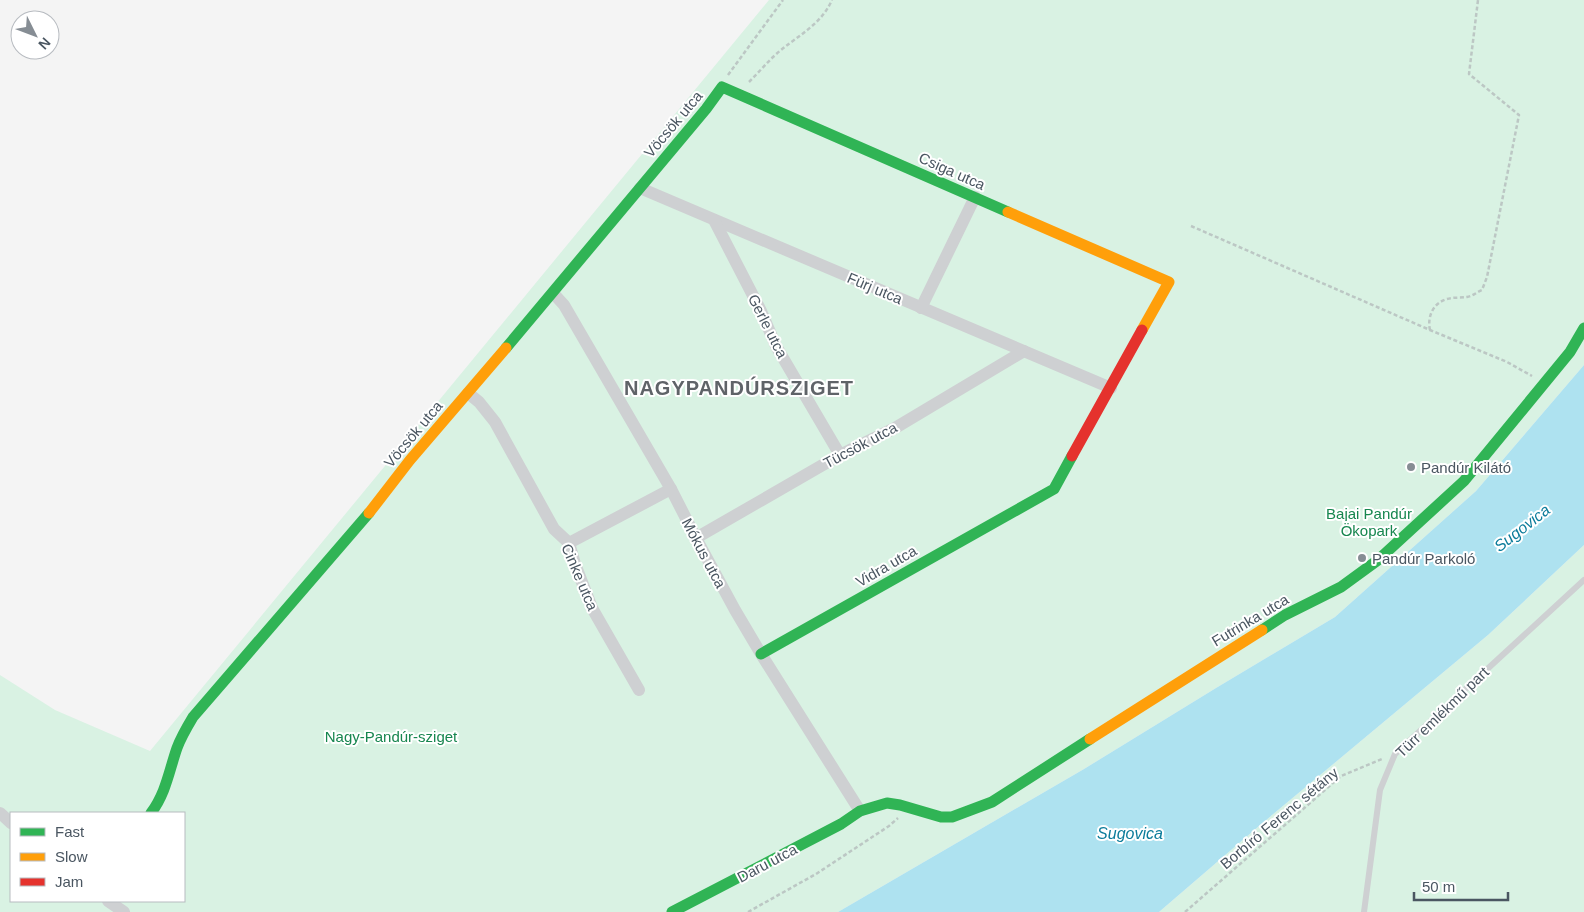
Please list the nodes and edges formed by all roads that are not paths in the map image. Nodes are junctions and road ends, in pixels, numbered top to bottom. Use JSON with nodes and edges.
{"nodes":[{"id":1,"x":722,"y":87,"type":"joint"},
{"id":2,"x":640,"y":188,"type":"junction"},
{"id":3,"x":975,"y":198,"type":"junction"},
{"id":4,"x":714,"y":220,"type":"junction"},
{"id":5,"x":1169,"y":282,"type":"joint"},
{"id":6,"x":553,"y":293,"type":"junction"},
{"id":7,"x":921,"y":308,"type":"junction"},
{"id":8,"x":1584,"y":328,"type":"edge"},
{"id":9,"x":1024,"y":351,"type":"junction"},
{"id":10,"x":1111,"y":388,"type":"junction"},
{"id":11,"x":468,"y":393,"type":"junction"},
{"id":12,"x":840,"y":455,"type":"junction"},
{"id":13,"x":671,"y":489,"type":"junction"},
{"id":14,"x":696,"y":538,"type":"junction"},
{"id":15,"x":569,"y":543,"type":"junction"},
{"id":16,"x":1584,"y":580,"type":"edge"},
{"id":17,"x":761,"y":654,"type":"junction"},
{"id":18,"x":639,"y":690,"type":"dead end"},
{"id":19,"x":860,"y":811,"type":"junction"},
{"id":20,"x":152,"y":812,"type":"edge"},
{"id":21,"x":0,"y":813,"type":"edge"},
{"id":22,"x":10,"y":822,"type":"edge"},
{"id":23,"x":109,"y":902,"type":"edge"},
{"id":24,"x":124,"y":912,"type":"edge"},
{"id":25,"x":672,"y":912,"type":"edge"},
{"id":26,"x":1364,"y":912,"type":"edge"}],
"edges":[{"from":1,"to":2,"type":"street","name":"Vöcsök utca"},
{"from":1,"to":3,"type":"street","name":"Csiga utca"},
{"from":2,"to":4,"type":"street","name":"Fürj utca"},
{"from":2,"to":6,"type":"street","name":"Vöcsök utca"},
{"from":3,"to":5,"type":"street","name":"Csiga utca"},
{"from":3,"to":7,"type":"street"},
{"from":4,"to":7,"type":"street","name":"Fürj utca"},
{"from":4,"to":12,"type":"street","name":"Gerle utca"},
{"from":5,"to":10,"type":"street","name":"Vidra utca"},
{"from":6,"to":11,"type":"street","name":"Vöcsök utca"},
{"from":6,"to":13,"type":"street","name":"Mókus utca"},
{"from":7,"to":9,"type":"street","name":"Fürj utca"},
{"from":8,"to":19,"type":"street","name":"Futrinka utca"},
{"from":9,"to":10,"type":"street","name":"Fürj utca"},
{"from":9,"to":12,"type":"street","name":"Tücsök utca"},
{"from":10,"to":17,"type":"street","name":"Vidra utca"},
{"from":11,"to":15,"type":"street","name":"Cinke utca"},
{"from":11,"to":20,"type":"street","name":"Vöcsök utca"},
{"from":12,"to":14,"type":"street","name":"Tücsök utca"},
{"from":13,"to":14,"type":"street","name":"Mókus utca"},
{"from":13,"to":15,"type":"street"},
{"from":14,"to":17,"type":"street","name":"Mókus utca"},
{"from":15,"to":18,"type":"street","name":"Cinke utca"},
{"from":16,"to":26,"type":"lane","name":"Türr emlékmű part"},
{"from":17,"to":19,"type":"street","name":"Mókus utca"},
{"from":19,"to":25,"type":"street","name":"Daru utca"},
{"from":21,"to":22,"type":"street"},
{"from":23,"to":24,"type":"street"}]}
